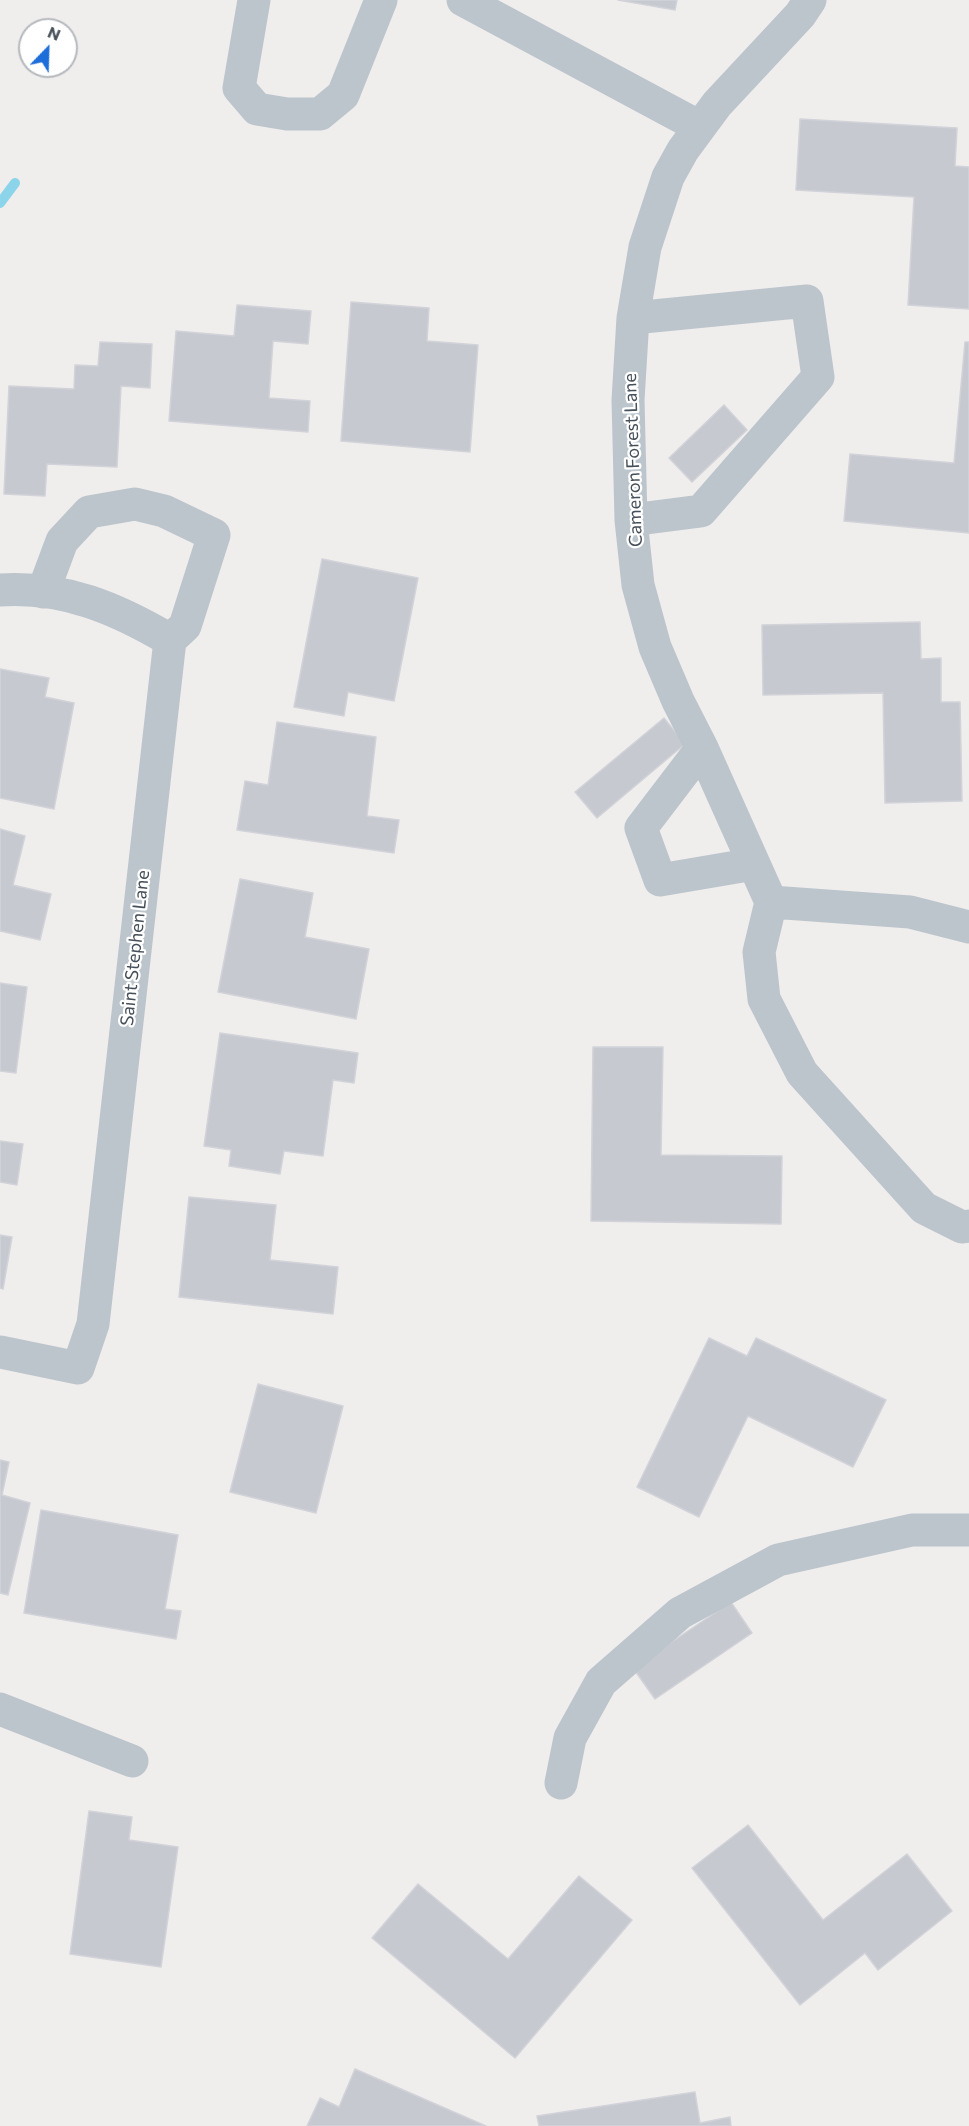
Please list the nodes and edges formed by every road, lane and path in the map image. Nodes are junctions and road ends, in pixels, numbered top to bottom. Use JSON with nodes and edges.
{"nodes":[{"id":1,"x":254,"y":0,"type":"edge"},
{"id":2,"x":381,"y":0,"type":"edge"},
{"id":3,"x":463,"y":0,"type":"edge"},
{"id":4,"x":810,"y":0,"type":"edge"},
{"id":5,"x":698,"y":126,"type":"junction"},
{"id":6,"x":633,"y":318,"type":"junction"},
{"id":7,"x":631,"y":520,"type":"junction"},
{"id":8,"x":0,"y":590,"type":"edge"},
{"id":9,"x":43,"y":592,"type":"junction"},
{"id":10,"x":170,"y":640,"type":"junction"},
{"id":11,"x":702,"y":748,"type":"junction"},
{"id":12,"x":754,"y":864,"type":"junction"},
{"id":13,"x":771,"y":902,"type":"junction"},
{"id":14,"x":969,"y":927,"type":"edge"},
{"id":15,"x":969,"y":1226,"type":"edge"},
{"id":16,"x":0,"y":1352,"type":"edge"},
{"id":17,"x":969,"y":1530,"type":"edge"},
{"id":18,"x":0,"y":1709,"type":"edge"},
{"id":19,"x":132,"y":1761,"type":"dead end"},
{"id":20,"x":561,"y":1783,"type":"dead end"}],
"edges":[{"from":1,"to":2,"type":"street"},
{"from":3,"to":5,"type":"street"},
{"from":4,"to":5,"type":"street","name":"Cameron Forest Lane"},
{"from":5,"to":6,"type":"street","name":"Cameron Forest Lane"},
{"from":6,"to":7,"type":"street","name":"Cameron Forest Lane"},
{"from":6,"to":7,"type":"street"},
{"from":7,"to":11,"type":"street","name":"Cameron Forest Lane"},
{"from":8,"to":9,"type":"street"},
{"from":9,"to":10,"type":"street"},
{"from":9,"to":10,"type":"street"},
{"from":10,"to":16,"type":"street","name":"Saint Stephen Lane"},
{"from":11,"to":12,"type":"street","name":"Cameron Forest Lane"},
{"from":11,"to":12,"type":"street"},
{"from":12,"to":13,"type":"street","name":"Cameron Forest Lane"},
{"from":13,"to":14,"type":"street"},
{"from":13,"to":15,"type":"street"},
{"from":17,"to":20,"type":"street"},
{"from":18,"to":19,"type":"street"}]}
